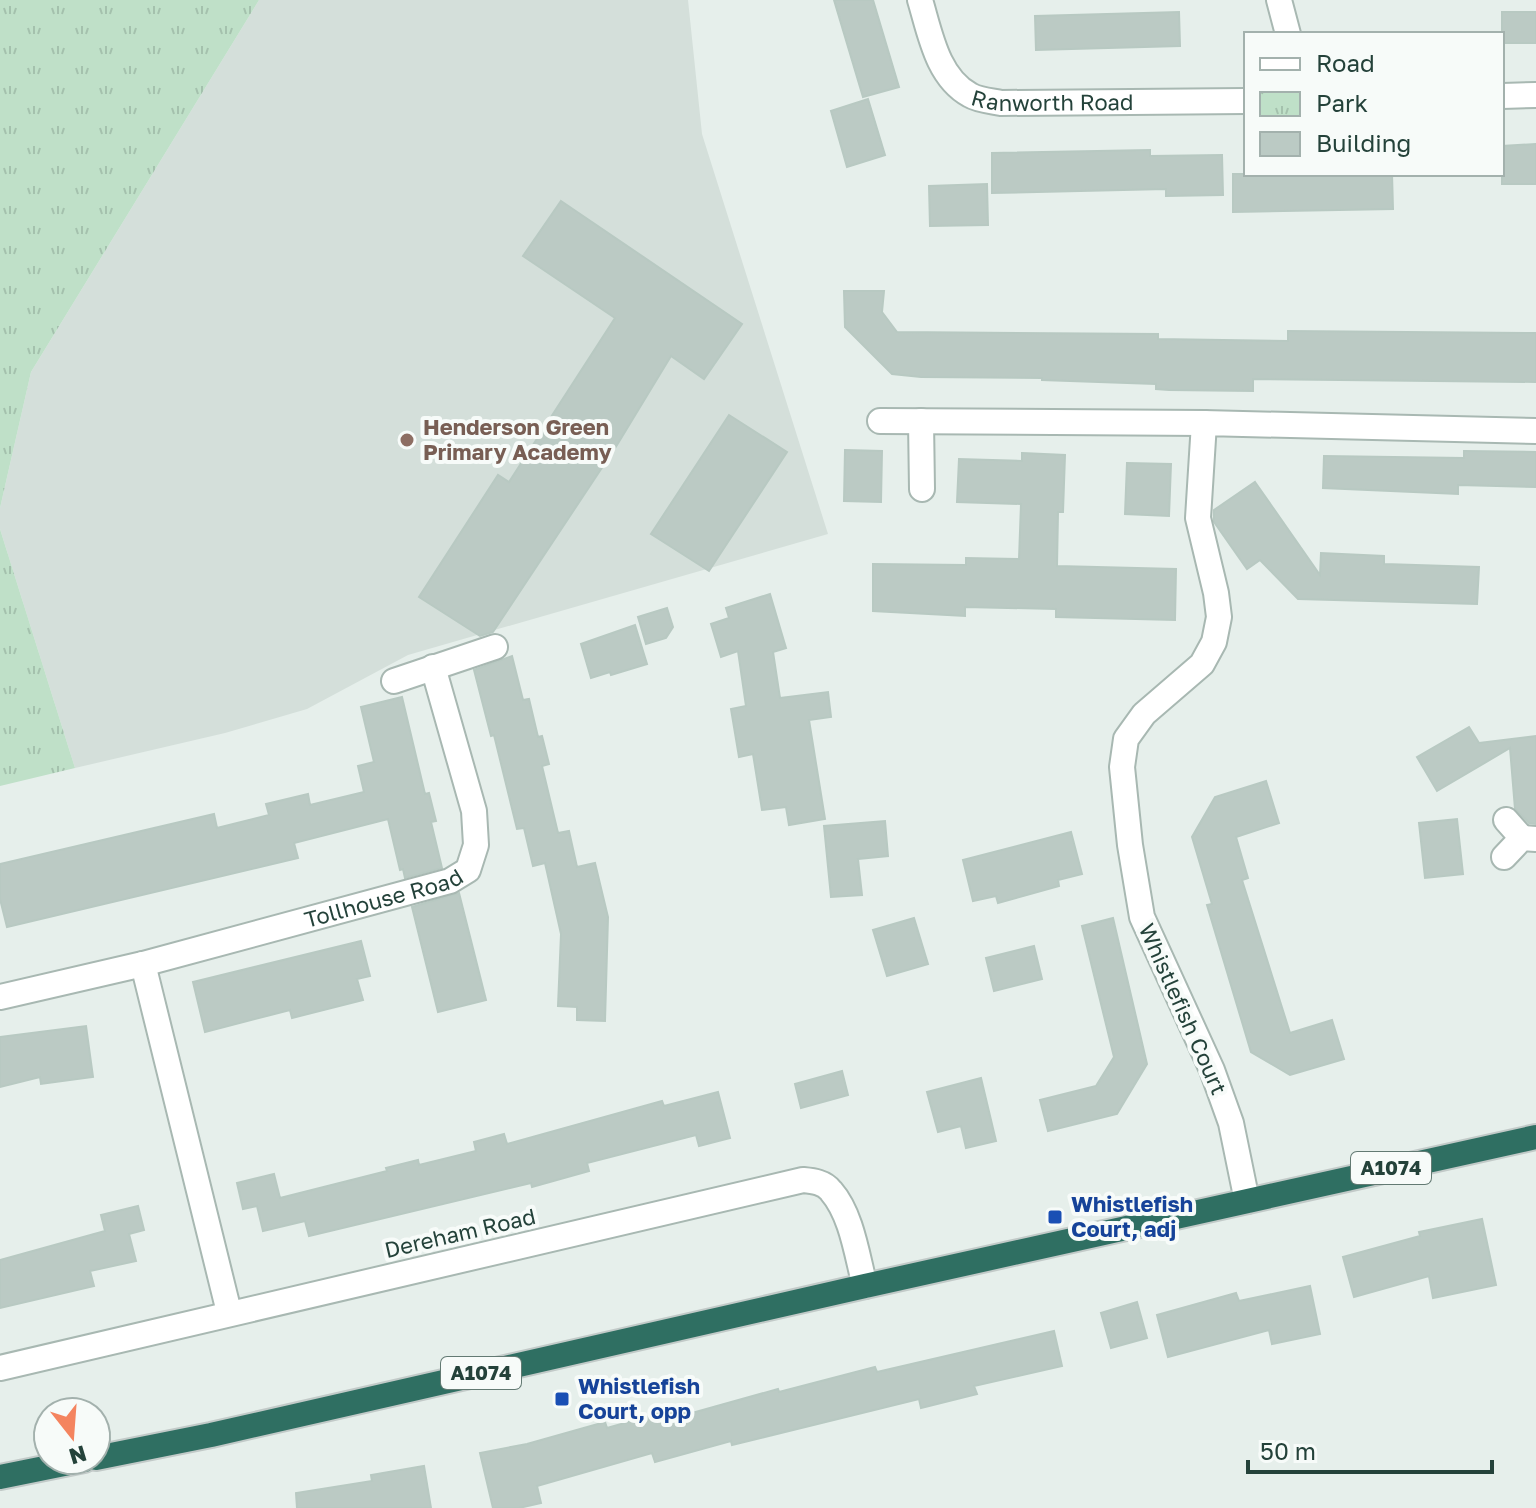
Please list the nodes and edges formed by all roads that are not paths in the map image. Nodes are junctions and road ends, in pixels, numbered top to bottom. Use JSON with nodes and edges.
{"nodes":[{"id":1,"x":920,"y":0,"type":"edge"},
{"id":2,"x":1279,"y":0,"type":"edge"},
{"id":3,"x":1287,"y":32,"type":"edge"},
{"id":4,"x":1536,"y":95,"type":"edge"},
{"id":5,"x":1504,"y":96,"type":"edge"},
{"id":6,"x":1244,"y":101,"type":"edge"},
{"id":7,"x":880,"y":421,"type":"dead end"},
{"id":8,"x":921,"y":421,"type":"junction"},
{"id":9,"x":1204,"y":423,"type":"junction"},
{"id":10,"x":1536,"y":431,"type":"edge"},
{"id":11,"x":922,"y":489,"type":"dead end"},
{"id":12,"x":495,"y":647,"type":"dead end"},
{"id":13,"x":433,"y":667,"type":"junction"},
{"id":14,"x":394,"y":681,"type":"dead end"},
{"id":15,"x":1522,"y":832,"type":"edge"},
{"id":16,"x":1504,"y":857,"type":"dead end"},
{"id":17,"x":143,"y":964,"type":"junction"},
{"id":18,"x":0,"y":997,"type":"edge"},
{"id":19,"x":1536,"y":1137,"type":"edge"},
{"id":20,"x":1247,"y":1201,"type":"junction"},
{"id":21,"x":865,"y":1286,"type":"junction"},
{"id":22,"x":229,"y":1312,"type":"junction"},
{"id":23,"x":0,"y":1368,"type":"edge"},
{"id":24,"x":112,"y":1455,"type":"edge"},
{"id":25,"x":32,"y":1471,"type":"edge"},
{"id":26,"x":0,"y":1477,"type":"edge"}],
"edges":[{"from":1,"to":6,"type":"street","name":"Ranworth Road"},
{"from":2,"to":3,"type":"street"},
{"from":4,"to":5,"type":"street"},
{"from":7,"to":8,"type":"street"},
{"from":8,"to":9,"type":"street"},
{"from":8,"to":11,"type":"street"},
{"from":9,"to":10,"type":"street"},
{"from":9,"to":20,"type":"street","name":"Whistlefish Court"},
{"from":12,"to":13,"type":"street"},
{"from":13,"to":14,"type":"street"},
{"from":13,"to":17,"type":"street","name":"Tollhouse Road"},
{"from":15,"to":16,"type":"street"},
{"from":17,"to":18,"type":"street","name":"Tollhouse Road"},
{"from":17,"to":22,"type":"street"},
{"from":19,"to":20,"type":"highway","number":"A1074"},
{"from":20,"to":21,"type":"highway","number":"A1074"},
{"from":21,"to":22,"type":"street","name":"Dereham Road"},
{"from":21,"to":24,"type":"highway","number":"A1074"},
{"from":22,"to":23,"type":"street","name":"Dereham Road"},
{"from":25,"to":26,"type":"highway"}]}
